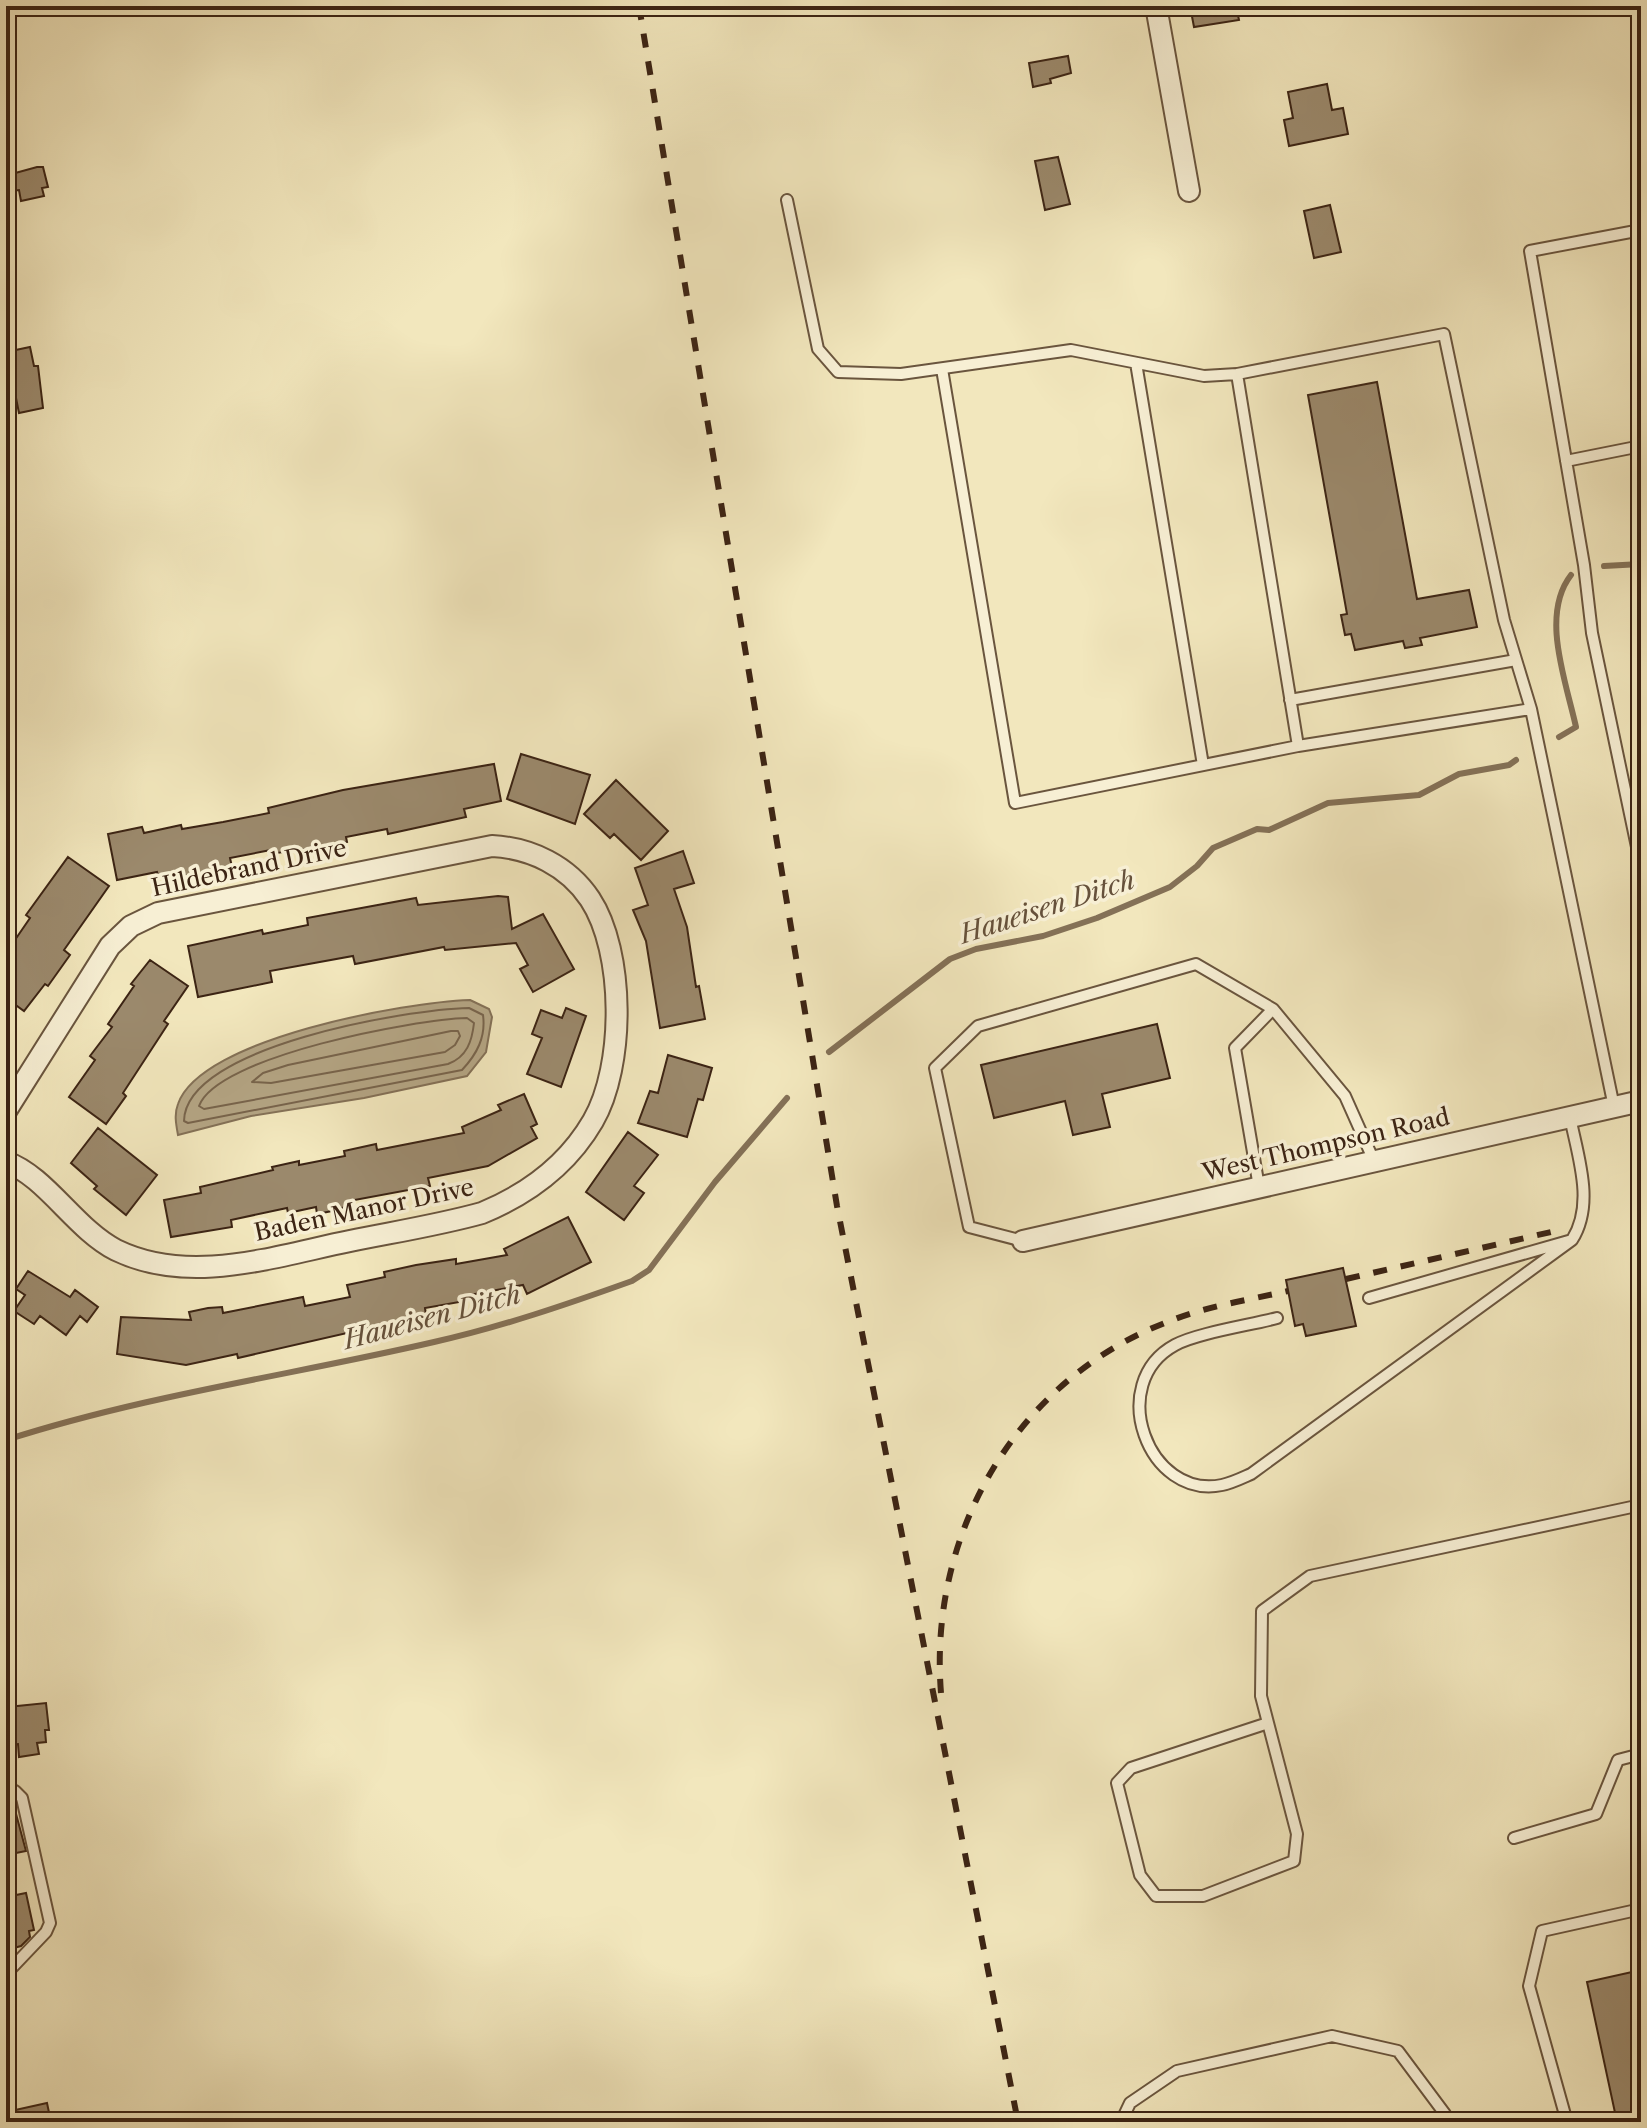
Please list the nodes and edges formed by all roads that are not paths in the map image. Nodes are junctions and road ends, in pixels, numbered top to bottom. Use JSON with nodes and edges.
{"nodes":[{"id":1,"x":1156,"y":6,"type":"edge"},
{"id":2,"x":1189,"y":191,"type":"dead end"},
{"id":3,"x":787,"y":200,"type":"dead end"},
{"id":4,"x":1641,"y":230,"type":"edge"},
{"id":5,"x":1136,"y":363,"type":"junction"},
{"id":6,"x":942,"y":369,"type":"junction"},
{"id":7,"x":1237,"y":374,"type":"junction"},
{"id":8,"x":1641,"y":446,"type":"edge"},
{"id":9,"x":1566,"y":461,"type":"junction"},
{"id":10,"x":1516,"y":660,"type":"junction"},
{"id":11,"x":1290,"y":700,"type":"junction"},
{"id":12,"x":1531,"y":709,"type":"junction"},
{"id":13,"x":1298,"y":746,"type":"junction"},
{"id":14,"x":1203,"y":765,"type":"junction"},
{"id":15,"x":552,"y":863,"type":"joint"},
{"id":16,"x":1641,"y":866,"type":"edge"},
{"id":17,"x":1273,"y":1009,"type":"junction"},
{"id":18,"x":1641,"y":1101,"type":"edge"},
{"id":19,"x":1614,"y":1107,"type":"junction"},
{"id":20,"x":6,"y":1111,"type":"edge"},
{"id":21,"x":1570,"y":1117,"type":"junction"},
{"id":22,"x":1374,"y":1161,"type":"junction"},
{"id":23,"x":6,"y":1162,"type":"edge"},
{"id":24,"x":1259,"y":1187,"type":"junction"},
{"id":25,"x":1572,"y":1240,"type":"junction"},
{"id":26,"x":1023,"y":1241,"type":"joint"},
{"id":27,"x":1369,"y":1298,"type":"dead end"},
{"id":28,"x":1277,"y":1318,"type":"dead end"},
{"id":29,"x":1641,"y":1505,"type":"edge"},
{"id":30,"x":1268,"y":1723,"type":"junction"},
{"id":31,"x":1641,"y":1754,"type":"edge"},
{"id":32,"x":6,"y":1792,"type":"edge"},
{"id":33,"x":1514,"y":1838,"type":"dead end"},
{"id":34,"x":1641,"y":1909,"type":"edge"},
{"id":35,"x":6,"y":1974,"type":"edge"},
{"id":36,"x":1121,"y":2122,"type":"edge"},
{"id":37,"x":1447,"y":2122,"type":"edge"},
{"id":38,"x":1567,"y":2122,"type":"edge"}],
"edges":[{"from":1,"to":2,"type":"street"},
{"from":3,"to":6,"type":"lane"},
{"from":4,"to":9,"type":"lane"},
{"from":5,"to":6,"type":"lane"},
{"from":5,"to":7,"type":"lane"},
{"from":5,"to":14,"type":"lane"},
{"from":6,"to":14,"type":"lane"},
{"from":7,"to":10,"type":"lane"},
{"from":7,"to":11,"type":"lane"},
{"from":8,"to":9,"type":"lane"},
{"from":9,"to":16,"type":"lane"},
{"from":10,"to":11,"type":"lane"},
{"from":10,"to":12,"type":"lane"},
{"from":11,"to":13,"type":"lane"},
{"from":12,"to":13,"type":"lane"},
{"from":12,"to":19,"type":"lane"},
{"from":13,"to":14,"type":"lane"},
{"from":15,"to":20,"type":"street","name":"Hildebrand Drive"},
{"from":15,"to":23,"type":"street","name":"Baden Manor Drive"},
{"from":17,"to":22,"type":"lane"},
{"from":17,"to":24,"type":"lane"},
{"from":17,"to":26,"type":"lane"},
{"from":18,"to":19,"type":"street","name":"West Thompson Road"},
{"from":19,"to":21,"type":"street","name":"West Thompson Road"},
{"from":21,"to":22,"type":"street","name":"West Thompson Road"},
{"from":21,"to":25,"type":"lane"},
{"from":22,"to":24,"type":"street","name":"West Thompson Road"},
{"from":24,"to":26,"type":"street","name":"West Thompson Road"},
{"from":25,"to":27,"type":"lane"},
{"from":25,"to":28,"type":"lane"},
{"from":29,"to":30,"type":"lane"},
{"from":30,"to":30,"type":"lane"},
{"from":31,"to":33,"type":"lane"},
{"from":32,"to":35,"type":"lane"},
{"from":34,"to":38,"type":"lane"},
{"from":36,"to":37,"type":"lane"}]}
